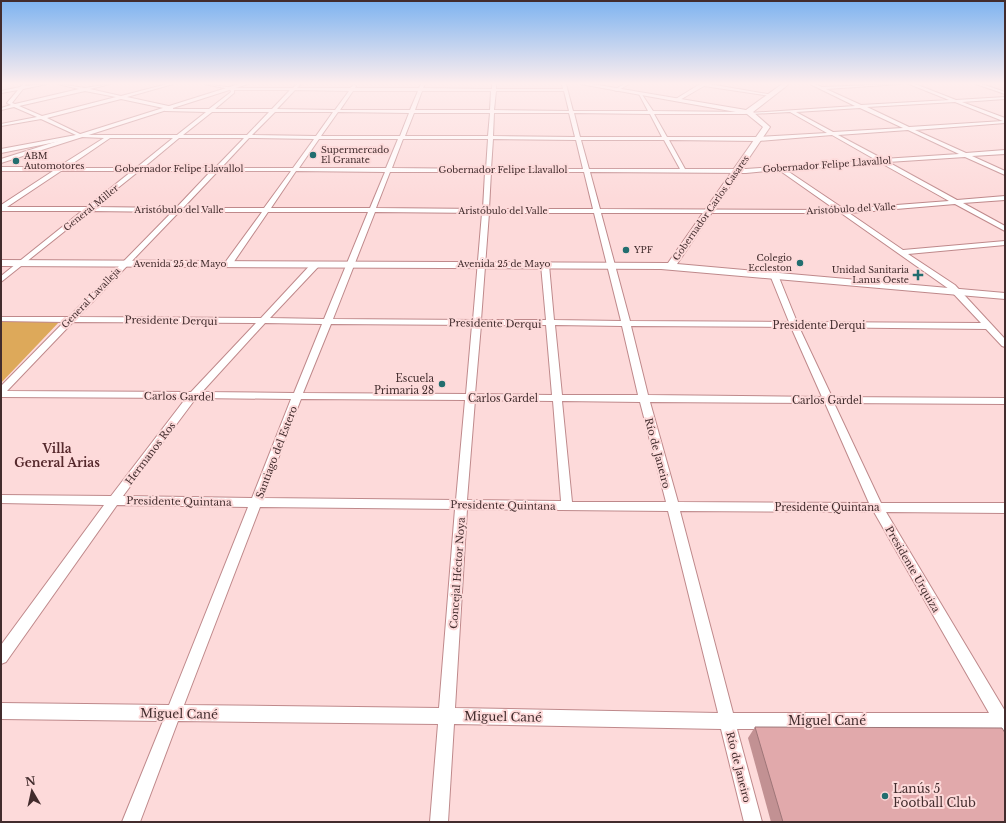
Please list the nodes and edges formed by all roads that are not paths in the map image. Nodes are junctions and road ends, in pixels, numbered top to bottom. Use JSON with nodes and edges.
{"nodes":[{"id":1,"x":20,"y":122,"type":"edge"},
{"id":2,"x":52,"y":122,"type":"edge"},
{"id":3,"x":125,"y":122,"type":"edge"},
{"id":4,"x":196,"y":122,"type":"edge"},
{"id":5,"x":262,"y":122,"type":"edge"},
{"id":6,"x":328,"y":122,"type":"edge"},
{"id":7,"x":407,"y":122,"type":"edge"},
{"id":8,"x":491,"y":122,"type":"edge"},
{"id":9,"x":574,"y":122,"type":"edge"},
{"id":10,"x":658,"y":122,"type":"edge"},
{"id":11,"x":761,"y":122,"type":"edge"},
{"id":12,"x":811,"y":122,"type":"edge"},
{"id":13,"x":895,"y":122,"type":"edge"},
{"id":14,"x":986,"y":122,"type":"edge"},
{"id":15,"x":1,"y":126,"type":"edge"},
{"id":16,"x":908,"y":128,"type":"junction"},
{"id":17,"x":832,"y":134,"type":"junction"},
{"id":18,"x":81,"y":136,"type":"junction"},
{"id":19,"x":108,"y":136,"type":"junction"},
{"id":20,"x":179,"y":137,"type":"junction"},
{"id":21,"x":248,"y":137,"type":"junction"},
{"id":22,"x":318,"y":137,"type":"junction"},
{"id":23,"x":401,"y":137,"type":"junction"},
{"id":24,"x":489,"y":138,"type":"junction"},
{"id":25,"x":579,"y":138,"type":"junction"},
{"id":26,"x":667,"y":138,"type":"junction"},
{"id":27,"x":758,"y":139,"type":"junction"},
{"id":28,"x":1,"y":151,"type":"edge"},
{"id":29,"x":1005,"y":152,"type":"edge"},
{"id":30,"x":966,"y":155,"type":"junction"},
{"id":31,"x":1,"y":161,"type":"edge"},
{"id":32,"x":883,"y":161,"type":"junction"},
{"id":33,"x":1,"y":169,"type":"edge"},
{"id":34,"x":60,"y":169,"type":"junction"},
{"id":35,"x":140,"y":169,"type":"junction"},
{"id":36,"x":217,"y":169,"type":"junction"},
{"id":37,"x":295,"y":169,"type":"junction"},
{"id":38,"x":781,"y":169,"type":"junction"},
{"id":39,"x":388,"y":170,"type":"junction"},
{"id":40,"x":488,"y":170,"type":"junction"},
{"id":41,"x":587,"y":170,"type":"junction"},
{"id":42,"x":683,"y":170,"type":"junction"},
{"id":43,"x":738,"y":171,"type":"junction"},
{"id":44,"x":1005,"y":173,"type":"edge"},
{"id":45,"x":1005,"y":198,"type":"edge"},
{"id":46,"x":956,"y":202,"type":"junction"},
{"id":47,"x":1,"y":209,"type":"edge"},
{"id":48,"x":88,"y":209,"type":"junction"},
{"id":49,"x":178,"y":210,"type":"junction"},
{"id":50,"x":266,"y":210,"type":"junction"},
{"id":51,"x":371,"y":211,"type":"junction"},
{"id":52,"x":485,"y":211,"type":"junction"},
{"id":53,"x":597,"y":211,"type":"junction"},
{"id":54,"x":709,"y":211,"type":"junction"},
{"id":55,"x":844,"y":212,"type":"junction"},
{"id":56,"x":1005,"y":228,"type":"edge"},
{"id":57,"x":1005,"y":242,"type":"edge"},
{"id":58,"x":902,"y":252,"type":"junction"},
{"id":59,"x":1,"y":263,"type":"edge"},
{"id":60,"x":23,"y":263,"type":"junction"},
{"id":61,"x":125,"y":264,"type":"junction"},
{"id":62,"x":228,"y":264,"type":"junction"},
{"id":63,"x":316,"y":264,"type":"junction"},
{"id":64,"x":351,"y":264,"type":"junction"},
{"id":65,"x":482,"y":264,"type":"junction"},
{"id":66,"x":545,"y":265,"type":"junction"},
{"id":67,"x":611,"y":265,"type":"junction"},
{"id":68,"x":671,"y":266,"type":"junction"},
{"id":69,"x":774,"y":275,"type":"junction"},
{"id":70,"x":1,"y":280,"type":"edge"},
{"id":71,"x":958,"y":292,"type":"junction"},
{"id":72,"x":1005,"y":296,"type":"edge"},
{"id":73,"x":1,"y":319,"type":"edge"},
{"id":74,"x":71,"y":319,"type":"junction"},
{"id":75,"x":262,"y":321,"type":"junction"},
{"id":76,"x":328,"y":322,"type":"junction"},
{"id":77,"x":477,"y":322,"type":"junction"},
{"id":78,"x":550,"y":323,"type":"junction"},
{"id":79,"x":626,"y":323,"type":"junction"},
{"id":80,"x":794,"y":325,"type":"junction"},
{"id":81,"x":989,"y":326,"type":"junction"},
{"id":82,"x":1005,"y":344,"type":"edge"},
{"id":83,"x":1,"y":393,"type":"edge"},
{"id":84,"x":192,"y":397,"type":"junction"},
{"id":85,"x":297,"y":397,"type":"junction"},
{"id":86,"x":472,"y":397,"type":"junction"},
{"id":87,"x":558,"y":398,"type":"junction"},
{"id":88,"x":644,"y":399,"type":"junction"},
{"id":89,"x":828,"y":400,"type":"junction"},
{"id":90,"x":1005,"y":401,"type":"edge"},
{"id":91,"x":1,"y":499,"type":"edge"},
{"id":92,"x":114,"y":500,"type":"junction"},
{"id":93,"x":257,"y":502,"type":"junction"},
{"id":94,"x":461,"y":504,"type":"junction"},
{"id":95,"x":567,"y":506,"type":"junction"},
{"id":96,"x":673,"y":506,"type":"junction"},
{"id":97,"x":877,"y":507,"type":"junction"},
{"id":98,"x":1005,"y":508,"type":"edge"},
{"id":99,"x":1,"y":657,"type":"edge"},
{"id":100,"x":1,"y":711,"type":"edge"},
{"id":101,"x":173,"y":714,"type":"junction"},
{"id":102,"x":447,"y":716,"type":"junction"},
{"id":103,"x":727,"y":721,"type":"junction"},
{"id":104,"x":1004,"y":723,"type":"edge"},
{"id":105,"x":131,"y":822,"type":"edge"},
{"id":106,"x":439,"y":822,"type":"edge"},
{"id":107,"x":753,"y":822,"type":"edge"}],
"edges":[{"from":1,"to":15,"type":"street"},
{"from":2,"to":18,"type":"street"},
{"from":3,"to":18,"type":"main road"},
{"from":4,"to":20,"type":"street","name":"General Miller"},
{"from":5,"to":21,"type":"street","name":"General Lavalleja"},
{"from":6,"to":22,"type":"street"},
{"from":7,"to":23,"type":"street","name":"Santiago del Estero"},
{"from":8,"to":24,"type":"street","name":"Concejal Héctor Noya"},
{"from":9,"to":25,"type":"street","name":"Río de Janeiro"},
{"from":10,"to":26,"type":"street"},
{"from":11,"to":27,"type":"main road","name":"Gobernador Carlos Casares"},
{"from":12,"to":17,"type":"street"},
{"from":13,"to":16,"type":"street"},
{"from":14,"to":16,"type":"street"},
{"from":16,"to":17,"type":"street"},
{"from":16,"to":30,"type":"street"},
{"from":17,"to":27,"type":"street"},
{"from":17,"to":32,"type":"street"},
{"from":18,"to":19,"type":"street"},
{"from":18,"to":28,"type":"street"},
{"from":18,"to":31,"type":"main road"},
{"from":19,"to":20,"type":"street"},
{"from":19,"to":34,"type":"street"},
{"from":20,"to":21,"type":"street"},
{"from":20,"to":35,"type":"street","name":"General Miller"},
{"from":21,"to":22,"type":"street"},
{"from":21,"to":36,"type":"street","name":"General Lavalleja"},
{"from":22,"to":23,"type":"street"},
{"from":22,"to":37,"type":"street"},
{"from":23,"to":24,"type":"street"},
{"from":23,"to":39,"type":"street","name":"Santiago del Estero"},
{"from":24,"to":25,"type":"street"},
{"from":24,"to":40,"type":"street","name":"Concejal Héctor Noya"},
{"from":25,"to":26,"type":"street"},
{"from":25,"to":41,"type":"street","name":"Río de Janeiro"},
{"from":26,"to":27,"type":"street"},
{"from":26,"to":42,"type":"street"},
{"from":27,"to":43,"type":"main road","name":"Gobernador Carlos Casares"},
{"from":29,"to":30,"type":"street","name":"Gobernador Felipe Llavallol"},
{"from":30,"to":32,"type":"street","name":"Gobernador Felipe Llavallol"},
{"from":30,"to":44,"type":"street"},
{"from":32,"to":38,"type":"street","name":"Gobernador Felipe Llavallol"},
{"from":32,"to":46,"type":"street"},
{"from":33,"to":34,"type":"street","name":"Gobernador Felipe Llavallol"},
{"from":34,"to":35,"type":"street","name":"Gobernador Felipe Llavallol"},
{"from":34,"to":47,"type":"street"},
{"from":35,"to":36,"type":"street","name":"Gobernador Felipe Llavallol"},
{"from":35,"to":48,"type":"street","name":"General Miller"},
{"from":36,"to":37,"type":"street","name":"Gobernador Felipe Llavallol"},
{"from":36,"to":49,"type":"street","name":"General Lavalleja"},
{"from":37,"to":39,"type":"street","name":"Gobernador Felipe Llavallol"},
{"from":37,"to":50,"type":"street"},
{"from":38,"to":43,"type":"street","name":"Gobernador Felipe Llavallol"},
{"from":38,"to":55,"type":"street"},
{"from":39,"to":40,"type":"street","name":"Gobernador Felipe Llavallol"},
{"from":39,"to":51,"type":"street","name":"Santiago del Estero"},
{"from":40,"to":41,"type":"street","name":"Gobernador Felipe Llavallol"},
{"from":40,"to":52,"type":"street","name":"Concejal Héctor Noya"},
{"from":41,"to":42,"type":"street","name":"Gobernador Felipe Llavallol"},
{"from":41,"to":53,"type":"street","name":"Río de Janeiro"},
{"from":42,"to":43,"type":"street","name":"Gobernador Felipe Llavallol"},
{"from":43,"to":54,"type":"main road","name":"Gobernador Carlos Casares"},
{"from":45,"to":46,"type":"street","name":"Aristóbulo del Valle"},
{"from":46,"to":55,"type":"street","name":"Aristóbulo del Valle"},
{"from":46,"to":56,"type":"street"},
{"from":47,"to":48,"type":"street","name":"Aristóbulo del Valle"},
{"from":48,"to":49,"type":"street","name":"Aristóbulo del Valle"},
{"from":48,"to":60,"type":"street","name":"General Miller"},
{"from":49,"to":50,"type":"street","name":"Aristóbulo del Valle"},
{"from":49,"to":61,"type":"street","name":"General Lavalleja"},
{"from":50,"to":51,"type":"street","name":"Aristóbulo del Valle"},
{"from":50,"to":62,"type":"street"},
{"from":51,"to":52,"type":"street","name":"Aristóbulo del Valle"},
{"from":51,"to":64,"type":"street","name":"Santiago del Estero"},
{"from":52,"to":53,"type":"street","name":"Aristóbulo del Valle"},
{"from":52,"to":65,"type":"street","name":"Concejal Héctor Noya"},
{"from":53,"to":54,"type":"street","name":"Aristóbulo del Valle"},
{"from":53,"to":67,"type":"street","name":"Río de Janeiro"},
{"from":54,"to":55,"type":"street","name":"Aristóbulo del Valle"},
{"from":54,"to":68,"type":"main road","name":"Gobernador Carlos Casares"},
{"from":55,"to":58,"type":"street"},
{"from":57,"to":58,"type":"street"},
{"from":58,"to":71,"type":"street"},
{"from":59,"to":60,"type":"main road","name":"Avenida 25 de Mayo"},
{"from":60,"to":61,"type":"main road","name":"Avenida 25 de Mayo"},
{"from":60,"to":70,"type":"street","name":"General Miller"},
{"from":61,"to":62,"type":"main road","name":"Avenida 25 de Mayo"},
{"from":61,"to":74,"type":"street","name":"General Lavalleja"},
{"from":62,"to":63,"type":"main road","name":"Avenida 25 de Mayo"},
{"from":63,"to":64,"type":"main road","name":"Avenida 25 de Mayo"},
{"from":63,"to":75,"type":"street","name":"Hermanos Ros"},
{"from":64,"to":65,"type":"main road","name":"Avenida 25 de Mayo"},
{"from":64,"to":76,"type":"street","name":"Santiago del Estero"},
{"from":65,"to":66,"type":"main road","name":"Avenida 25 de Mayo"},
{"from":65,"to":77,"type":"street","name":"Concejal Héctor Noya"},
{"from":66,"to":67,"type":"main road","name":"Avenida 25 de Mayo"},
{"from":66,"to":78,"type":"street"},
{"from":67,"to":68,"type":"main road","name":"Avenida 25 de Mayo"},
{"from":67,"to":79,"type":"street","name":"Río de Janeiro"},
{"from":68,"to":69,"type":"main road","name":"Avenida 25 de Mayo"},
{"from":69,"to":71,"type":"main road","name":"Avenida 25 de Mayo"},
{"from":69,"to":80,"type":"street","name":"Presidente Urquiza"},
{"from":71,"to":72,"type":"main road","name":"Avenida 25 de Mayo"},
{"from":71,"to":81,"type":"street"},
{"from":73,"to":74,"type":"street","name":"Presidente Derqui"},
{"from":74,"to":75,"type":"street","name":"Presidente Derqui"},
{"from":74,"to":83,"type":"street","name":"General Lavalleja"},
{"from":75,"to":76,"type":"street","name":"Presidente Derqui"},
{"from":75,"to":84,"type":"street","name":"Hermanos Ros"},
{"from":76,"to":77,"type":"street","name":"Presidente Derqui"},
{"from":76,"to":85,"type":"street","name":"Santiago del Estero"},
{"from":77,"to":78,"type":"street","name":"Presidente Derqui"},
{"from":77,"to":86,"type":"street","name":"Concejal Héctor Noya"},
{"from":78,"to":79,"type":"street","name":"Presidente Derqui"},
{"from":78,"to":87,"type":"street"},
{"from":79,"to":80,"type":"street","name":"Presidente Derqui"},
{"from":79,"to":88,"type":"street","name":"Río de Janeiro"},
{"from":80,"to":81,"type":"street","name":"Presidente Derqui"},
{"from":80,"to":89,"type":"street","name":"Presidente Urquiza"},
{"from":81,"to":82,"type":"street"},
{"from":83,"to":84,"type":"street","name":"Carlos Gardel"},
{"from":84,"to":85,"type":"street","name":"Carlos Gardel"},
{"from":84,"to":92,"type":"street","name":"Hermanos Ros"},
{"from":85,"to":86,"type":"street","name":"Carlos Gardel"},
{"from":85,"to":93,"type":"street","name":"Santiago del Estero"},
{"from":86,"to":87,"type":"street","name":"Carlos Gardel"},
{"from":86,"to":94,"type":"street","name":"Concejal Héctor Noya"},
{"from":87,"to":88,"type":"street","name":"Carlos Gardel"},
{"from":87,"to":95,"type":"street"},
{"from":88,"to":89,"type":"street","name":"Carlos Gardel"},
{"from":88,"to":96,"type":"street","name":"Río de Janeiro"},
{"from":89,"to":90,"type":"street","name":"Carlos Gardel"},
{"from":89,"to":97,"type":"street","name":"Presidente Urquiza"},
{"from":91,"to":92,"type":"street","name":"Presidente Quintana"},
{"from":92,"to":93,"type":"street","name":"Presidente Quintana"},
{"from":92,"to":99,"type":"street","name":"Hermanos Ros"},
{"from":93,"to":94,"type":"street","name":"Presidente Quintana"},
{"from":93,"to":101,"type":"street","name":"Santiago del Estero"},
{"from":94,"to":95,"type":"street","name":"Presidente Quintana"},
{"from":94,"to":102,"type":"street","name":"Concejal Héctor Noya"},
{"from":95,"to":96,"type":"street","name":"Presidente Quintana"},
{"from":96,"to":97,"type":"street","name":"Presidente Quintana"},
{"from":96,"to":103,"type":"street","name":"Río de Janeiro"},
{"from":97,"to":98,"type":"street","name":"Presidente Quintana"},
{"from":97,"to":104,"type":"street","name":"Presidente Urquiza"},
{"from":100,"to":101,"type":"street","name":"Miguel Cané"},
{"from":101,"to":102,"type":"street","name":"Miguel Cané"},
{"from":101,"to":105,"type":"street","name":"Santiago del Estero"},
{"from":102,"to":103,"type":"street","name":"Miguel Cané"},
{"from":102,"to":106,"type":"street","name":"Concejal Héctor Noya"},
{"from":103,"to":104,"type":"street","name":"Miguel Cané"},
{"from":103,"to":107,"type":"street","name":"Río de Janeiro"}]}
